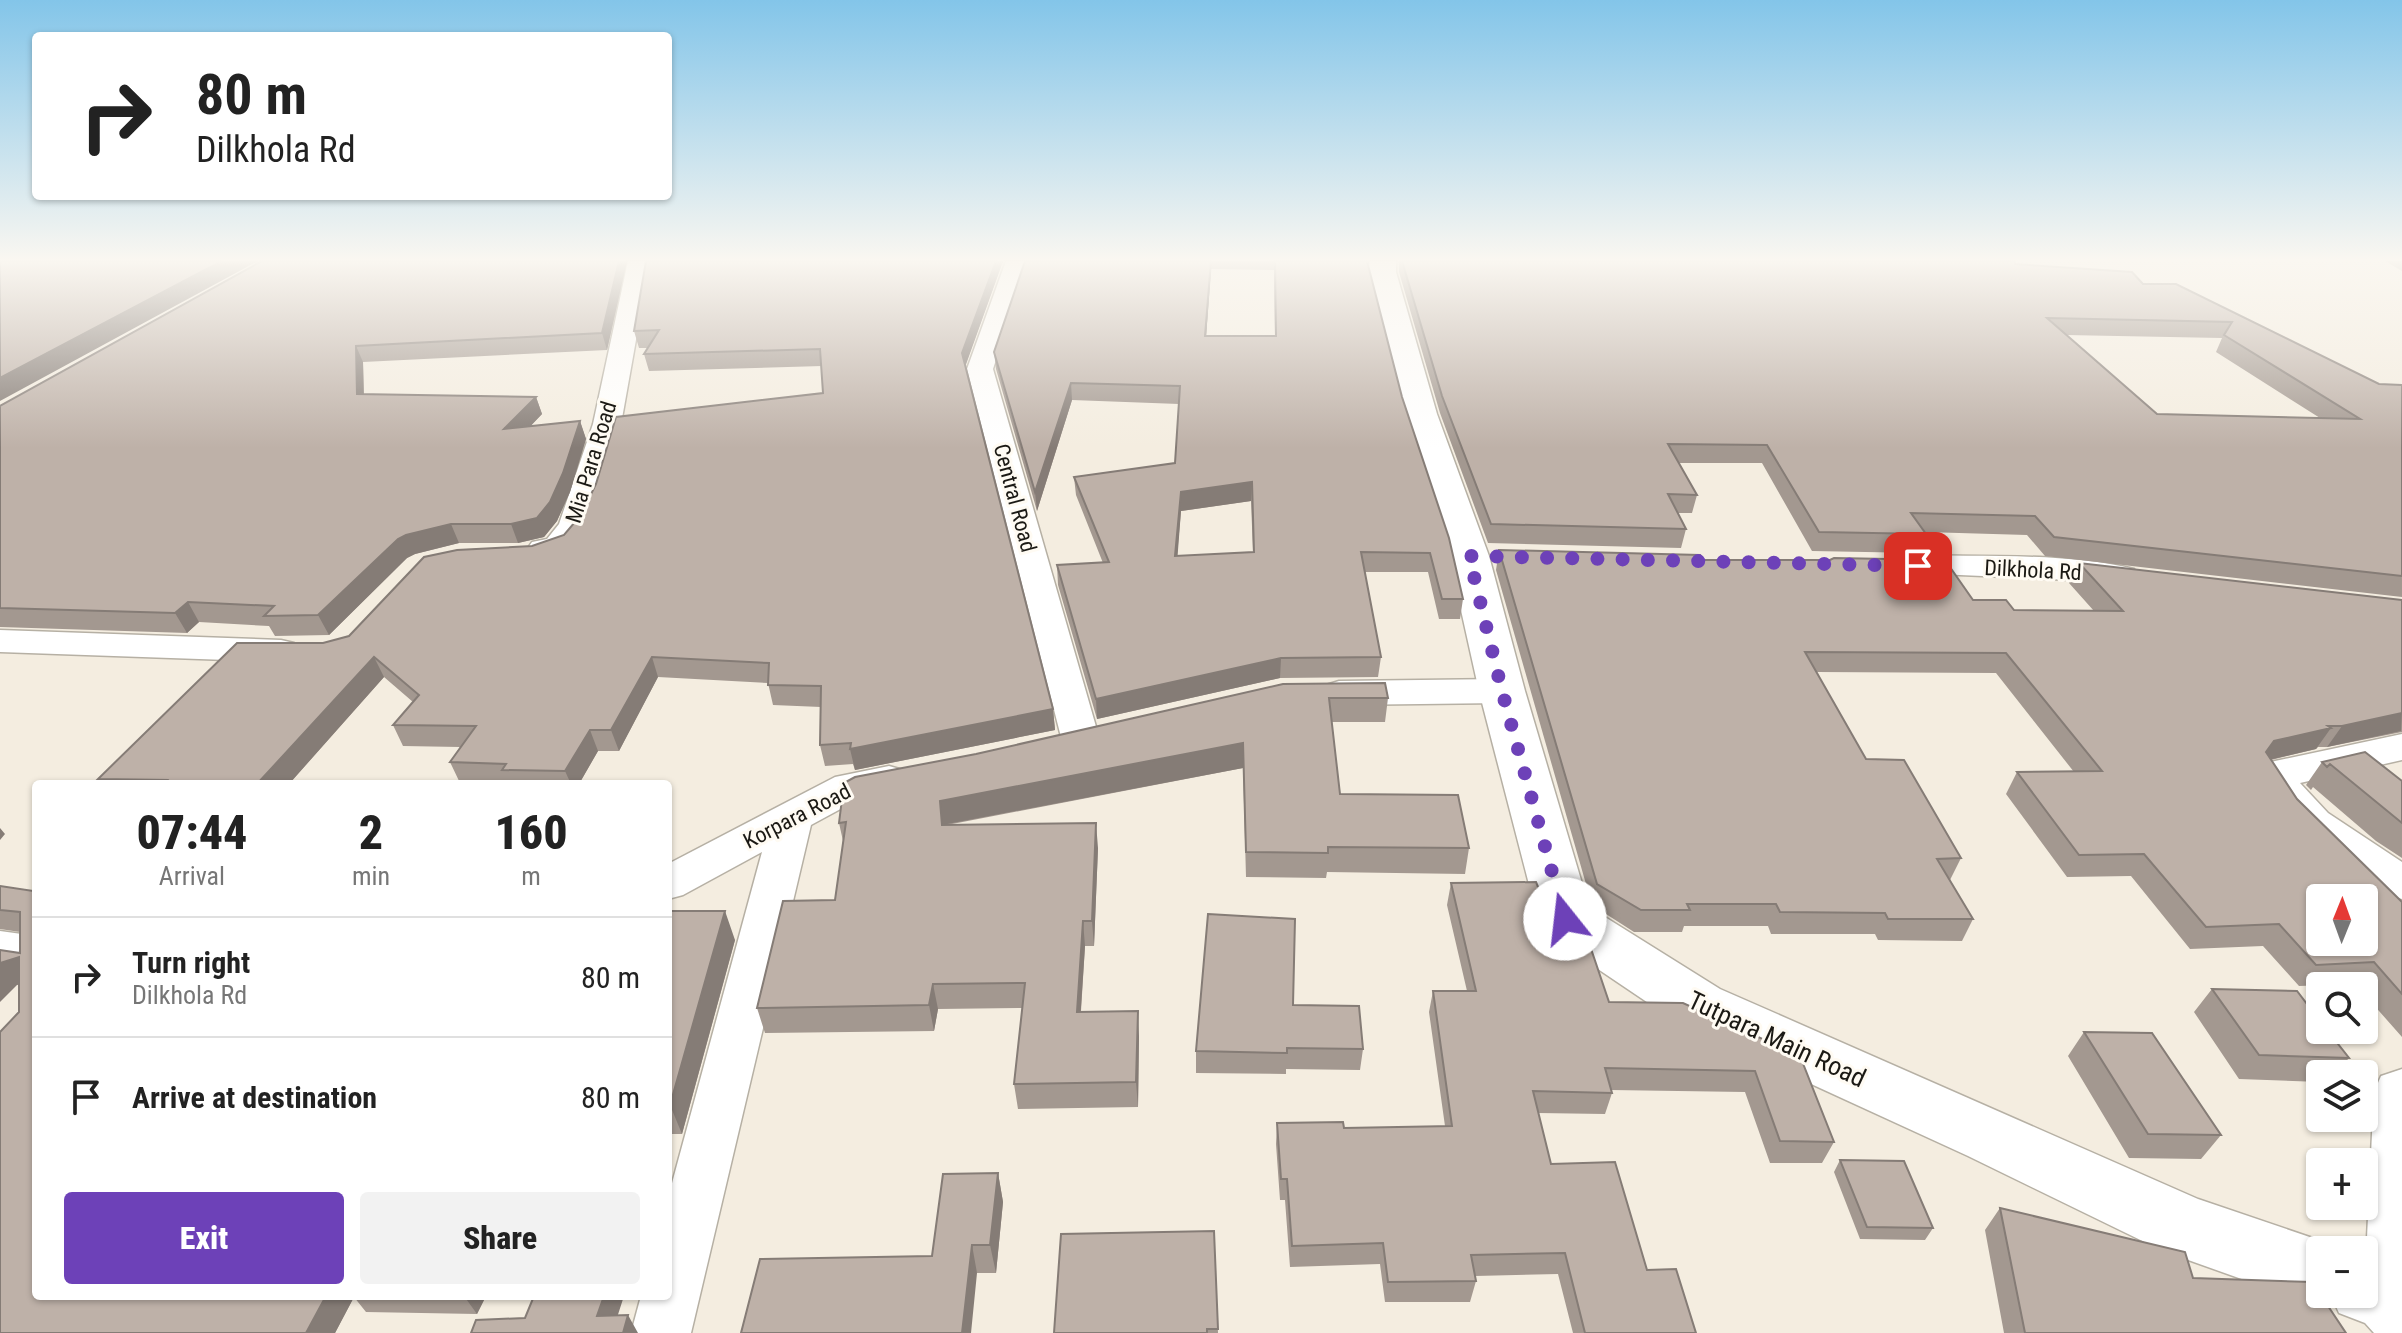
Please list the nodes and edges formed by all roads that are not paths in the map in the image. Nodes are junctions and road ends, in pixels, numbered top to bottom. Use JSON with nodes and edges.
{"nodes":[{"id":1,"x":627,"y":323,"type":"edge"},
{"id":2,"x":996,"y":323,"type":"edge"},
{"id":3,"x":1396,"y":323,"type":"edge"},
{"id":4,"x":508,"y":555,"type":"edge"},
{"id":5,"x":1872,"y":564,"type":"edge"},
{"id":6,"x":2150,"y":580,"type":"edge"},
{"id":7,"x":0,"y":641,"type":"edge"},
{"id":8,"x":312,"y":651,"type":"edge"},
{"id":9,"x":1502,"y":691,"type":"junction"},
{"id":10,"x":1297,"y":693,"type":"edge"},
{"id":11,"x":1081,"y":737,"type":"edge"},
{"id":12,"x":2402,"y":747,"type":"edge"},
{"id":13,"x":921,"y":774,"type":"edge"},
{"id":14,"x":792,"y":817,"type":"junction"},
{"id":15,"x":672,"y":881,"type":"edge"},
{"id":16,"x":2402,"y":883,"type":"edge"},
{"id":17,"x":0,"y":949,"type":"edge"},
{"id":18,"x":32,"y":953,"type":"edge"},
{"id":19,"x":2402,"y":1091,"type":"edge"},
{"id":20,"x":2306,"y":1268,"type":"edge"},
{"id":21,"x":672,"y":1290,"type":"edge"},
{"id":22,"x":2386,"y":1299,"type":"edge"},
{"id":23,"x":669,"y":1300,"type":"edge"},
{"id":24,"x":661,"y":1333,"type":"edge"}],
"edges":[{"from":1,"to":4,"type":"street","name":"Mia Para Road"},
{"from":2,"to":11,"type":"street","name":"Central Road"},
{"from":3,"to":9,"type":"street","name":"Tutpara Main Road"},
{"from":5,"to":6,"type":"street","name":"Dilkhola Rd"},
{"from":7,"to":8,"type":"street"},
{"from":9,"to":10,"type":"street"},
{"from":9,"to":20,"type":"street","name":"Tutpara Main Road"},
{"from":12,"to":16,"type":"street"},
{"from":13,"to":14,"type":"street","name":"Korpara Road"},
{"from":14,"to":15,"type":"street","name":"Korpara Road"},
{"from":14,"to":21,"type":"street"},
{"from":17,"to":18,"type":"street"},
{"from":19,"to":22,"type":"street"},
{"from":23,"to":24,"type":"street"}]}
